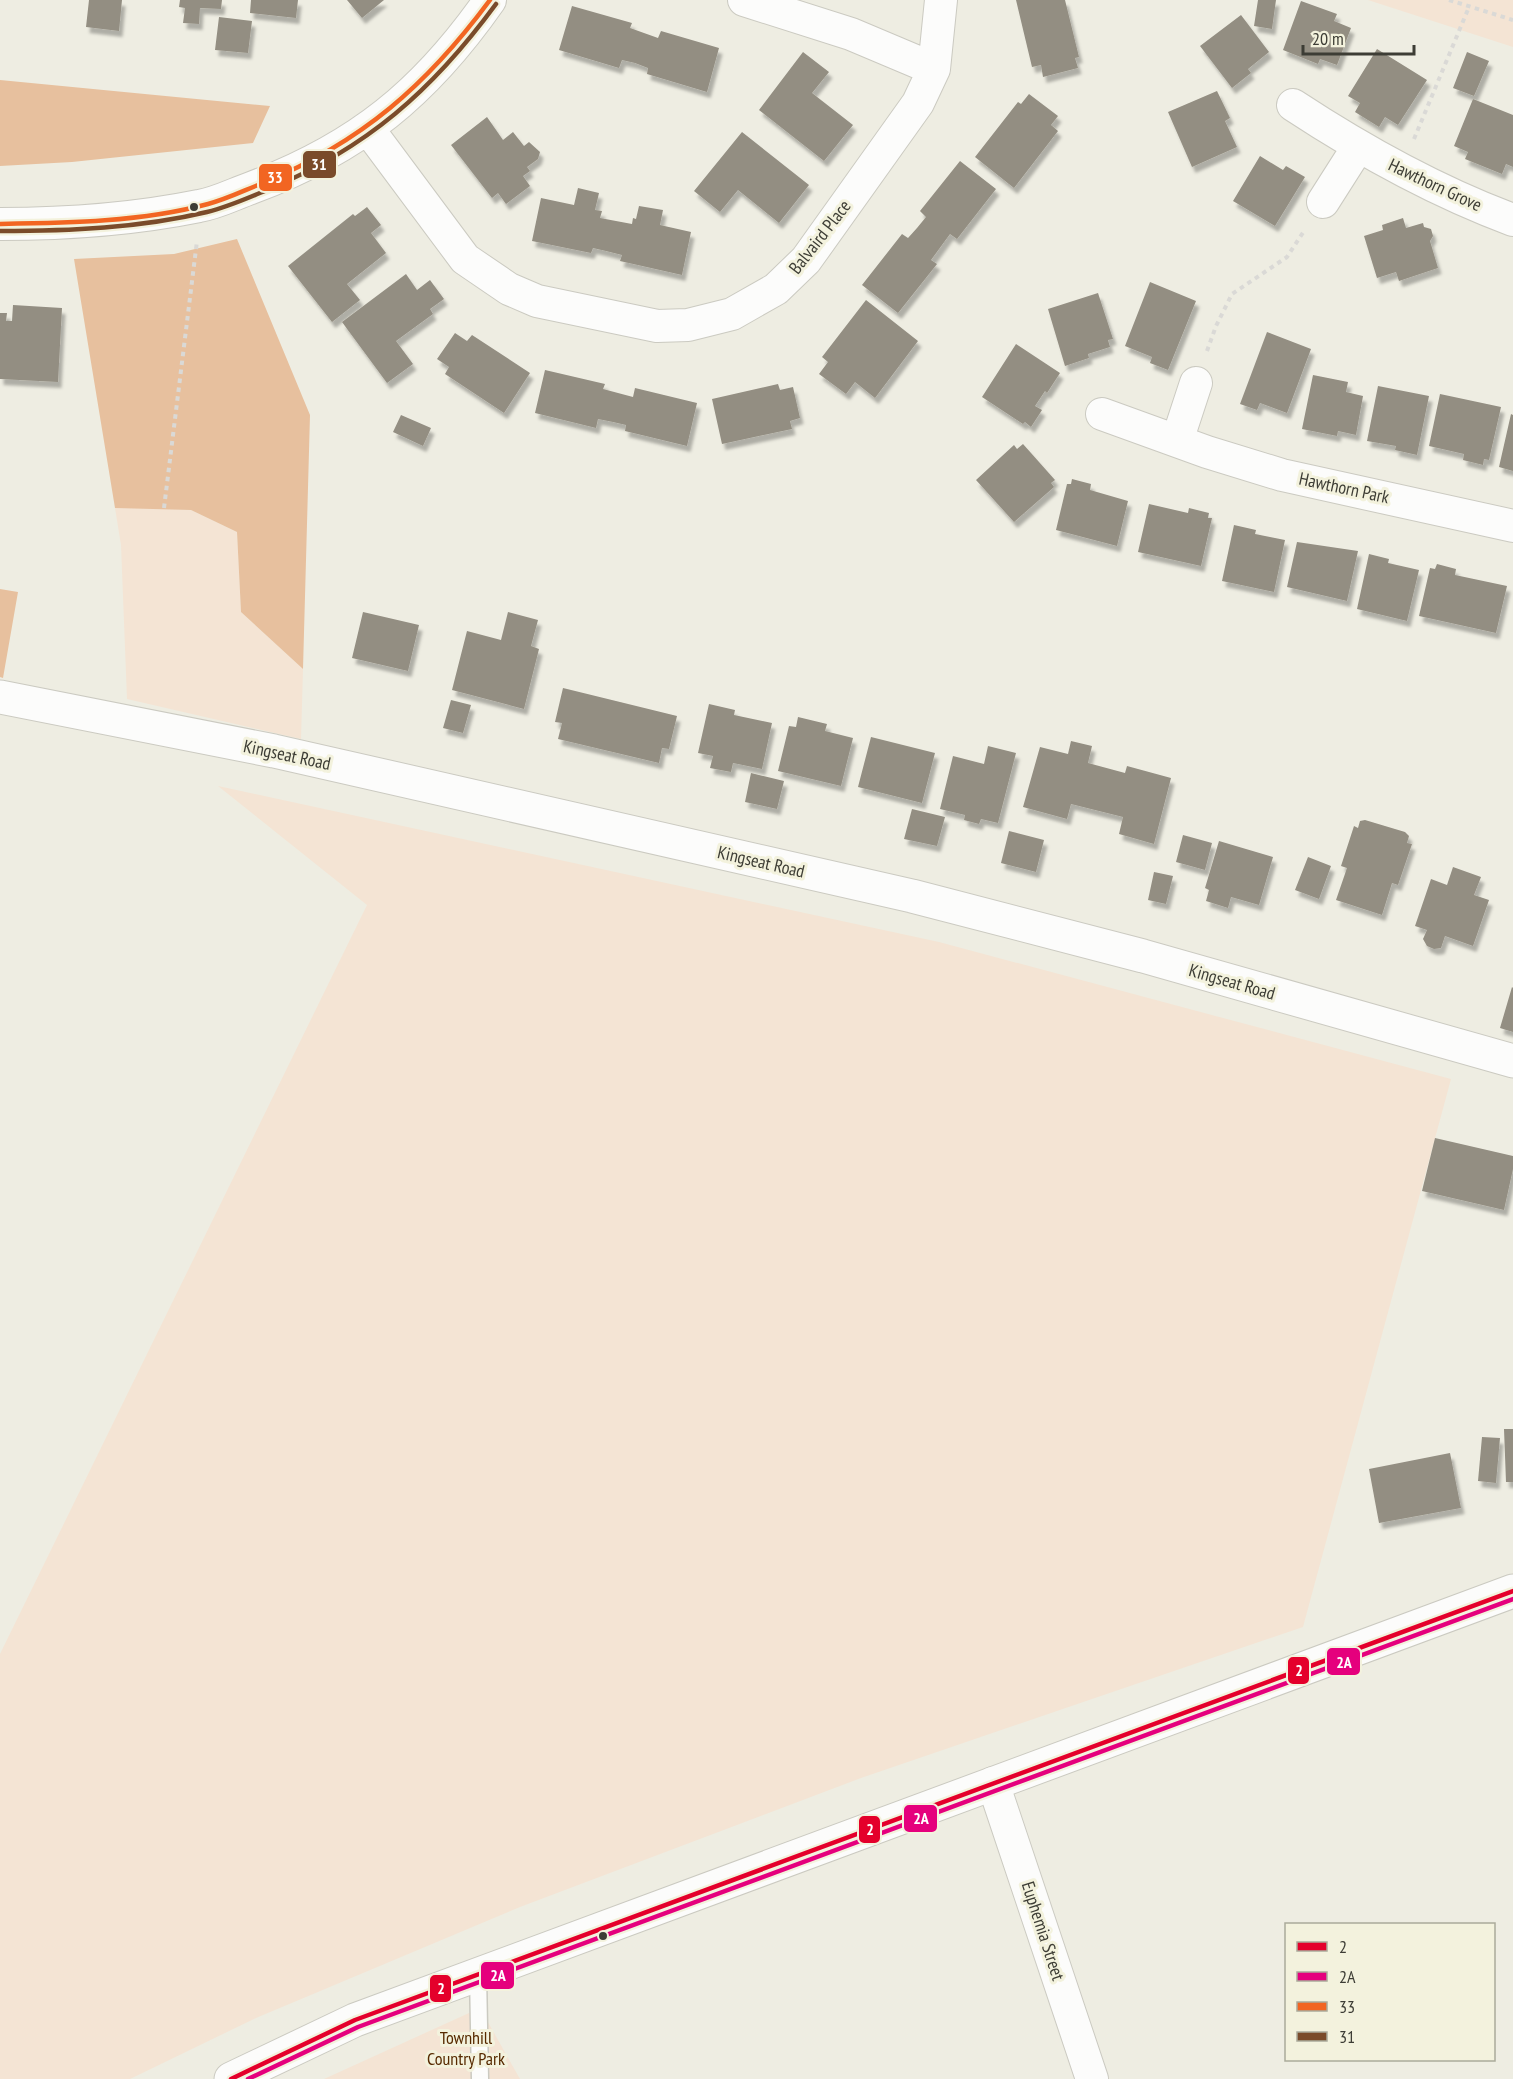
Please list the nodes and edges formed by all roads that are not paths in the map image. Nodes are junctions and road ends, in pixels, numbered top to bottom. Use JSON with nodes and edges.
{"nodes":[{"id":1,"x":490,"y":0,"type":"edge"},
{"id":2,"x":744,"y":0,"type":"edge"},
{"id":3,"x":941,"y":0,"type":"edge"},
{"id":4,"x":934,"y":69,"type":"junction"},
{"id":5,"x":1293,"y":105,"type":"dead end"},
{"id":6,"x":369,"y":130,"type":"junction"},
{"id":7,"x":1358,"y":147,"type":"junction"},
{"id":8,"x":1323,"y":202,"type":"road end"},
{"id":9,"x":1513,"y":220,"type":"edge"},
{"id":10,"x":0,"y":224,"type":"edge"},
{"id":11,"x":1196,"y":383,"type":"road end"},
{"id":12,"x":1102,"y":414,"type":"dead end"},
{"id":13,"x":1177,"y":441,"type":"junction"},
{"id":14,"x":1513,"y":526,"type":"edge"},
{"id":15,"x":0,"y":696,"type":"edge"},
{"id":16,"x":1513,"y":1061,"type":"edge"},
{"id":17,"x":1513,"y":1591,"type":"edge"},
{"id":18,"x":993,"y":1783,"type":"junction"},
{"id":19,"x":478,"y":1974,"type":"junction"},
{"id":20,"x":231,"y":2079,"type":"edge"},
{"id":21,"x":480,"y":2079,"type":"edge"},
{"id":22,"x":1092,"y":2079,"type":"edge"}],
"edges":[{"from":1,"to":6,"type":"street"},
{"from":2,"to":4,"type":"street"},
{"from":3,"to":4,"type":"street","name":"Balvaird Place"},
{"from":4,"to":6,"type":"street","name":"Balvaird Place"},
{"from":5,"to":7,"type":"street","name":"Hawthorn Grove"},
{"from":6,"to":10,"type":"street"},
{"from":7,"to":8,"type":"street"},
{"from":7,"to":9,"type":"street","name":"Hawthorn Grove"},
{"from":11,"to":13,"type":"street"},
{"from":12,"to":13,"type":"street","name":"Hawthorn Park"},
{"from":13,"to":14,"type":"street","name":"Hawthorn Park"},
{"from":15,"to":16,"type":"street","name":"Kingseat Road"},
{"from":17,"to":18,"type":"street"},
{"from":18,"to":19,"type":"street"},
{"from":18,"to":22,"type":"street","name":"Euphemia Street"},
{"from":19,"to":20,"type":"street"},
{"from":19,"to":21,"type":"lane"}]}
